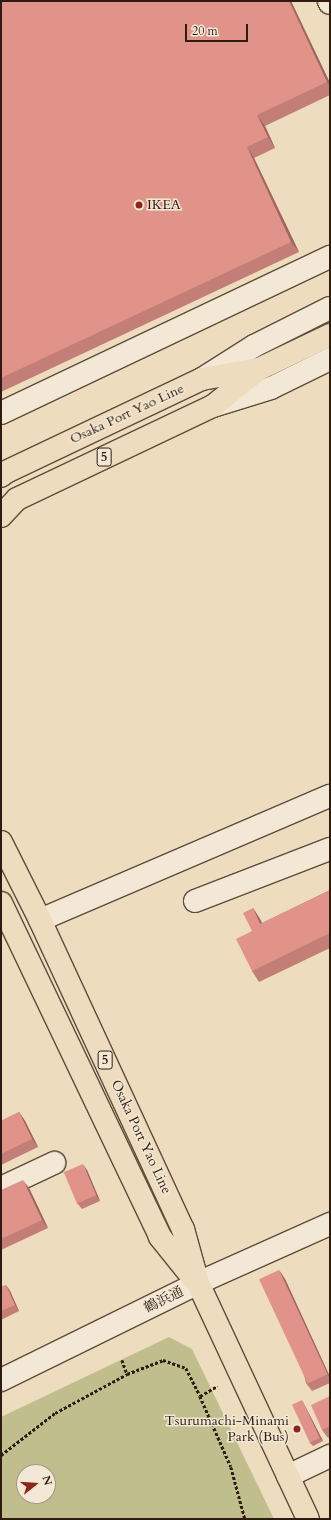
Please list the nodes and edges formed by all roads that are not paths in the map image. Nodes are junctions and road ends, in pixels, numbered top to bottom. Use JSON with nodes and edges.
{"nodes":[{"id":1,"x":330,"y":257,"type":"edge"},
{"id":2,"x":330,"y":308,"type":"edge"},
{"id":3,"x":330,"y":335,"type":"edge"},
{"id":4,"x":330,"y":359,"type":"edge"},
{"id":5,"x":260,"y":369,"type":"junction"},
{"id":6,"x":202,"y":379,"type":"junction"},
{"id":7,"x":213,"y":406,"type":"junction"},
{"id":8,"x":1,"y":413,"type":"edge"},
{"id":9,"x":1,"y":476,"type":"edge"},
{"id":10,"x":1,"y":516,"type":"edge"},
{"id":11,"x":330,"y":796,"type":"edge"},
{"id":12,"x":1,"y":842,"type":"edge"},
{"id":13,"x":330,"y":849,"type":"edge"},
{"id":14,"x":195,"y":901,"type":"dead end"},
{"id":15,"x":1,"y":902,"type":"edge"},
{"id":16,"x":40,"y":920,"type":"junction"},
{"id":17,"x":54,"y":1163,"type":"dead end"},
{"id":18,"x":1,"y":1188,"type":"edge"},
{"id":19,"x":330,"y":1224,"type":"edge"},
{"id":20,"x":198,"y":1283,"type":"junction"},
{"id":21,"x":1,"y":1380,"type":"edge"},
{"id":22,"x":330,"y":1456,"type":"edge"},
{"id":23,"x":288,"y":1476,"type":"junction"},
{"id":24,"x":308,"y":1519,"type":"edge"}],
"edges":[{"from":1,"to":8,"type":"street"},
{"from":2,"to":6,"type":"street"},
{"from":3,"to":5,"type":"main road","name":"Osaka Port Yao Line","number":"5"},
{"from":4,"to":7,"type":"street"},
{"from":5,"to":6,"type":"main road","name":"Osaka Port Yao Line","number":"5"},
{"from":5,"to":7,"type":"main road","name":"Osaka Port Yao Line","number":"5"},
{"from":6,"to":9,"type":"main road","name":"Osaka Port Yao Line","number":"5"},
{"from":7,"to":10,"type":"main road","name":"Osaka Port Yao Line","number":"5"},
{"from":11,"to":16,"type":"street"},
{"from":12,"to":16,"type":"main road","name":"Osaka Port Yao Line","number":"5"},
{"from":13,"to":14,"type":"street"},
{"from":15,"to":20,"type":"main road","name":"Osaka Port Yao Line","number":"5"},
{"from":16,"to":20,"type":"main road","name":"Osaka Port Yao Line","number":"5"},
{"from":17,"to":18,"type":"street"},
{"from":19,"to":20,"type":"street","name":"鶴浜通"},
{"from":20,"to":21,"type":"street","name":"鶴浜通"},
{"from":20,"to":23,"type":"main road","name":"Osaka Port Yao Line","number":"5"},
{"from":22,"to":23,"type":"street"},
{"from":23,"to":24,"type":"main road","name":"Osaka Port Yao Line","number":"5"}]}
